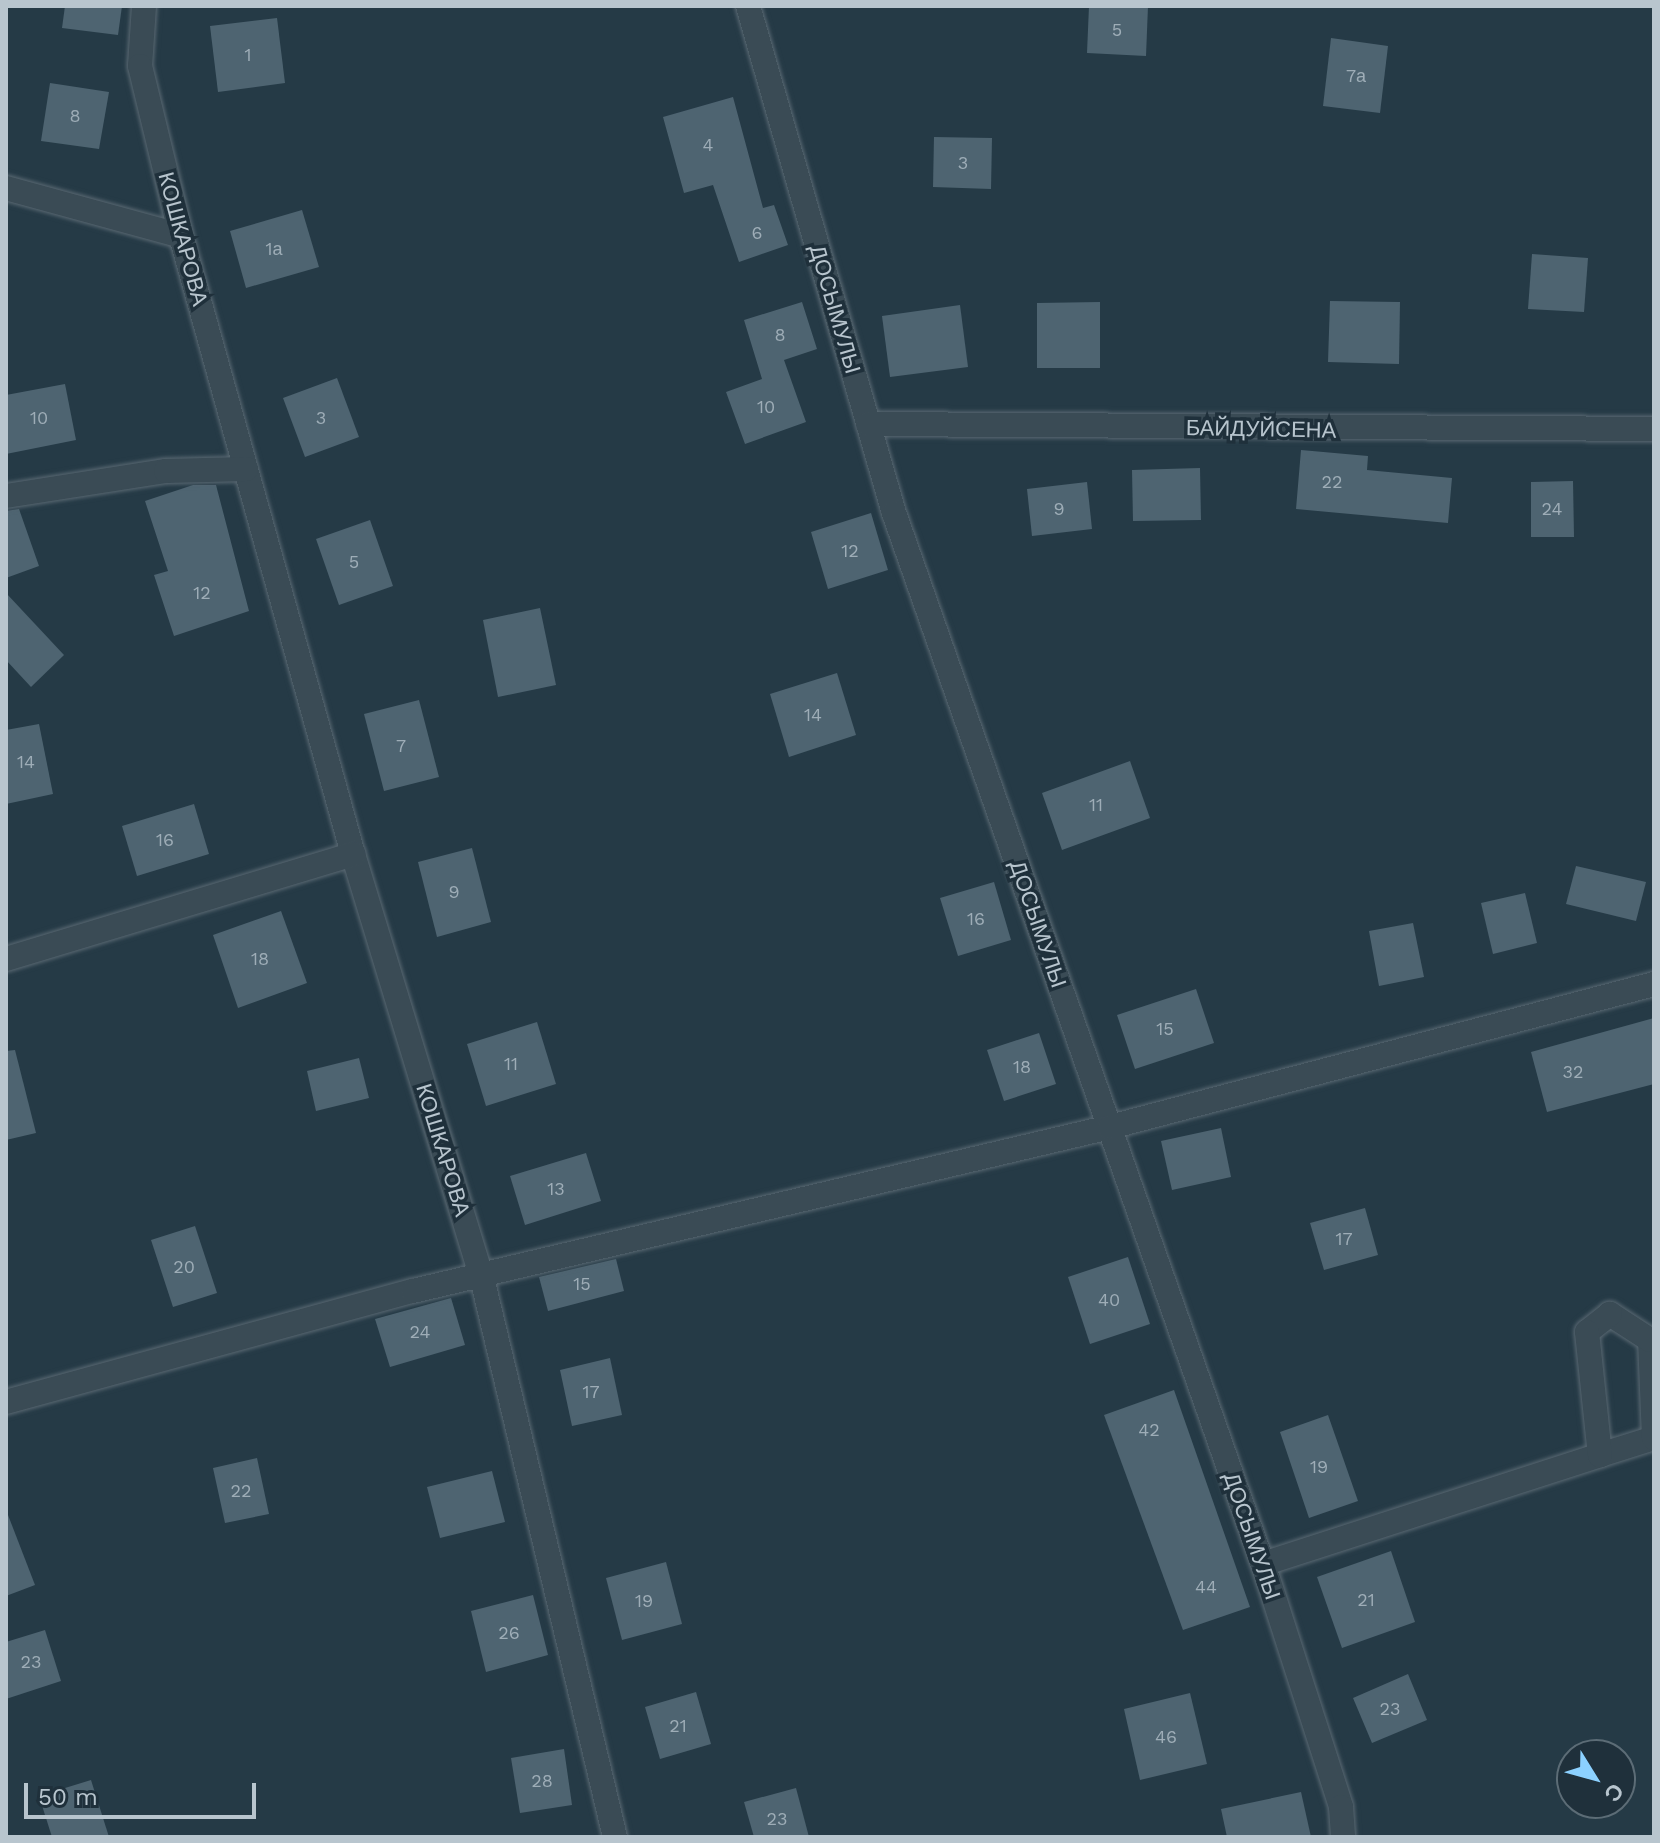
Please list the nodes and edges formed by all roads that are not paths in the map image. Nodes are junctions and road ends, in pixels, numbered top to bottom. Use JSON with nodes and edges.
{"nodes":[{"id":1,"x":144,"y":6,"type":"edge"},
{"id":2,"x":748,"y":6,"type":"edge"},
{"id":3,"x":6,"y":188,"type":"edge"},
{"id":4,"x":181,"y":236,"type":"junction"},
{"id":5,"x":868,"y":424,"type":"junction"},
{"id":6,"x":1654,"y":429,"type":"edge"},
{"id":7,"x":246,"y":469,"type":"junction"},
{"id":8,"x":6,"y":496,"type":"edge"},
{"id":9,"x":353,"y":854,"type":"junction"},
{"id":10,"x":6,"y":959,"type":"edge"},
{"id":11,"x":1654,"y":984,"type":"edge"},
{"id":12,"x":1110,"y":1127,"type":"junction"},
{"id":13,"x":482,"y":1278,"type":"junction"},
{"id":14,"x":6,"y":1402,"type":"edge"},
{"id":15,"x":1600,"y":1455,"type":"junction"},
{"id":16,"x":1263,"y":1564,"type":"junction"},
{"id":17,"x":615,"y":1837,"type":"edge"},
{"id":18,"x":1343,"y":1837,"type":"edge"}],
"edges":[{"from":1,"to":4,"type":"street","name":"КОШКАРОВА"},
{"from":2,"to":5,"type":"street","name":"ДОСЫМУЛЫ"},
{"from":3,"to":4,"type":"street"},
{"from":4,"to":7,"type":"street","name":"КОШКАРОВА"},
{"from":5,"to":6,"type":"street","name":"БАЙДУЙСЕНА"},
{"from":5,"to":12,"type":"street","name":"ДОСЫМУЛЫ"},
{"from":7,"to":8,"type":"street"},
{"from":7,"to":9,"type":"street","name":"КОШКАРОВА"},
{"from":9,"to":10,"type":"street"},
{"from":9,"to":13,"type":"street","name":"КОШКАРОВА"},
{"from":11,"to":12,"type":"street"},
{"from":12,"to":13,"type":"street"},
{"from":12,"to":16,"type":"street","name":"ДОСЫМУЛЫ"},
{"from":13,"to":14,"type":"street"},
{"from":13,"to":17,"type":"street","name":"КОШКАРОВА"},
{"from":15,"to":15,"type":"street"},
{"from":15,"to":16,"type":"street"},
{"from":16,"to":18,"type":"street","name":"ДОСЫМУЛЫ"}]}
